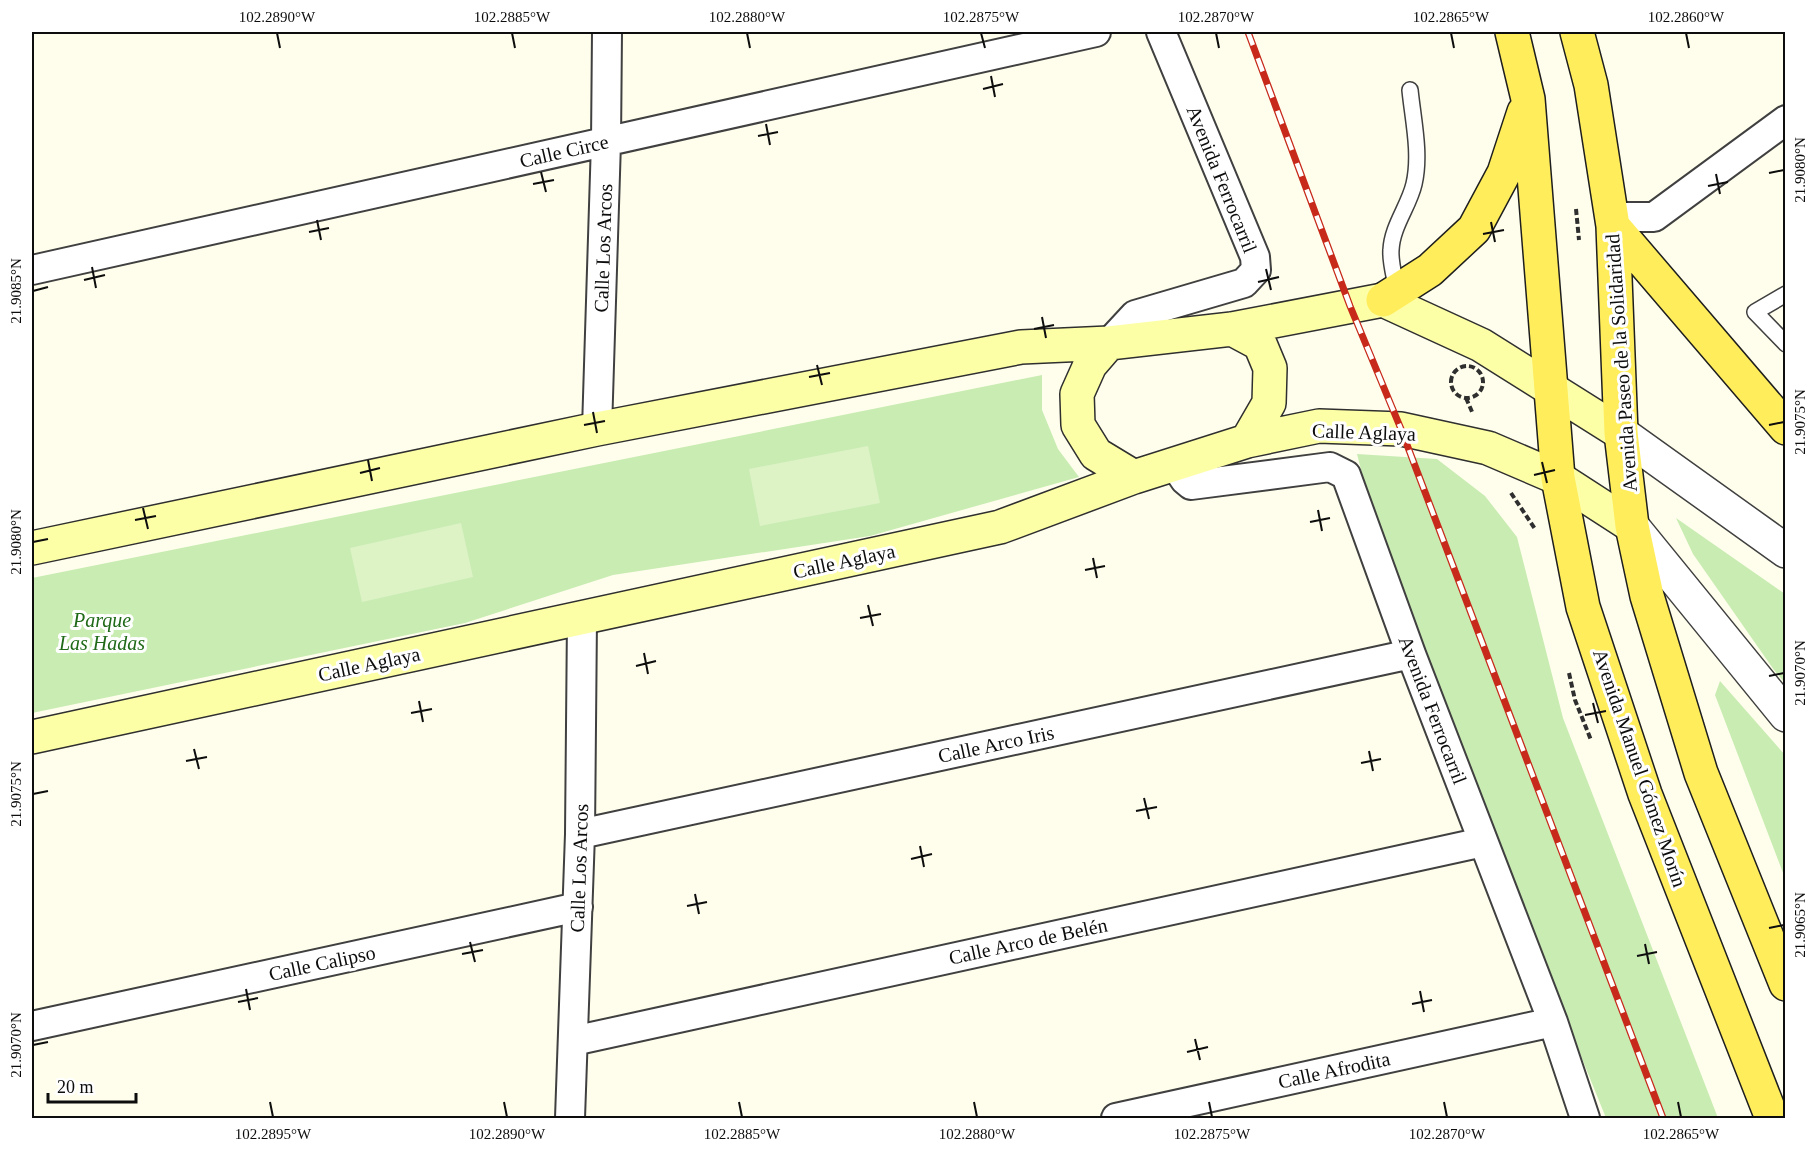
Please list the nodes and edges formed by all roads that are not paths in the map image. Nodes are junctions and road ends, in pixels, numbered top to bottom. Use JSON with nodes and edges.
{"nodes":[{"id":1,"x":608,"y":32,"type":"edge"},
{"id":2,"x":1096,"y":32,"type":"edge"},
{"id":3,"x":1161,"y":32,"type":"edge"},
{"id":4,"x":1512,"y":32,"type":"edge"},
{"id":5,"x":1577,"y":32,"type":"edge"},
{"id":6,"x":1410,"y":90,"type":"dead end"},
{"id":7,"x":1528,"y":99,"type":"junction"},
{"id":8,"x":1785,"y":120,"type":"edge"},
{"id":9,"x":606,"y":142,"type":"junction"},
{"id":10,"x":1612,"y":221,"type":"junction"},
{"id":11,"x":32,"y":270,"type":"edge"},
{"id":12,"x":1785,"y":294,"type":"edge"},
{"id":13,"x":1390,"y":296,"type":"junction"},
{"id":14,"x":1232,"y":329,"type":"junction"},
{"id":15,"x":1109,"y":343,"type":"junction"},
{"id":16,"x":1785,"y":344,"type":"edge"},
{"id":17,"x":1551,"y":390,"type":"junction"},
{"id":18,"x":1785,"y":428,"type":"edge"},
{"id":19,"x":597,"y":429,"type":"junction"},
{"id":20,"x":1621,"y":433,"type":"junction"},
{"id":21,"x":1246,"y":441,"type":"junction"},
{"id":22,"x":1174,"y":464,"type":"junction"},
{"id":23,"x":1134,"y":477,"type":"junction"},
{"id":24,"x":1558,"y":478,"type":"junction"},
{"id":25,"x":1632,"y":526,"type":"junction"},
{"id":26,"x":32,"y":548,"type":"edge"},
{"id":27,"x":1785,"y":550,"type":"edge"},
{"id":28,"x":582,"y":618,"type":"junction"},
{"id":29,"x":1411,"y":654,"type":"junction"},
{"id":30,"x":1785,"y":715,"type":"edge"},
{"id":31,"x":32,"y":736,"type":"edge"},
{"id":32,"x":580,"y":834,"type":"junction"},
{"id":33,"x":1484,"y":842,"type":"junction"},
{"id":34,"x":578,"y":907,"type":"junction"},
{"id":35,"x":1785,"y":984,"type":"edge"},
{"id":36,"x":1553,"y":1022,"type":"junction"},
{"id":37,"x":32,"y":1026,"type":"edge"},
{"id":38,"x":573,"y":1041,"type":"junction"},
{"id":39,"x":570,"y":1119,"type":"edge"},
{"id":40,"x":1116,"y":1119,"type":"edge"},
{"id":41,"x":1585,"y":1119,"type":"edge"},
{"id":42,"x":1772,"y":1119,"type":"edge"}],
"edges":[{"from":1,"to":9,"type":"street","name":"Calle Los Arcos"},
{"from":2,"to":9,"type":"street","name":"Calle Circe"},
{"from":3,"to":15,"type":"street","name":"Avenida Ferrocarril"},
{"from":4,"to":7,"type":"main road"},
{"from":5,"to":10,"type":"main road","name":"Avenida Paseo de la Solidaridad"},
{"from":6,"to":13,"type":"lane"},
{"from":7,"to":13,"type":"main road"},
{"from":7,"to":17,"type":"main road"},
{"from":8,"to":10,"type":"street"},
{"from":9,"to":11,"type":"street","name":"Calle Circe"},
{"from":9,"to":19,"type":"street","name":"Calle Los Arcos"},
{"from":10,"to":18,"type":"main road"},
{"from":10,"to":20,"type":"main road","name":"Avenida Paseo de la Solidaridad"},
{"from":12,"to":16,"type":"lane"},
{"from":13,"to":14,"type":"main road"},
{"from":13,"to":17,"type":"main road"},
{"from":14,"to":15,"type":"main road"},
{"from":14,"to":21,"type":"main road"},
{"from":15,"to":19,"type":"main road"},
{"from":15,"to":23,"type":"main road"},
{"from":17,"to":20,"type":"main road"},
{"from":17,"to":24,"type":"main road"},
{"from":19,"to":26,"type":"main road"},
{"from":20,"to":25,"type":"main road","name":"Avenida Paseo de la Solidaridad"},
{"from":20,"to":27,"type":"street"},
{"from":21,"to":22,"type":"main road","name":"Calle Aglaya"},
{"from":21,"to":24,"type":"main road","name":"Calle Aglaya"},
{"from":22,"to":23,"type":"main road","name":"Calle Aglaya"},
{"from":22,"to":29,"type":"street","name":"Avenida Ferrocarril"},
{"from":23,"to":28,"type":"main road","name":"Calle Aglaya"},
{"from":24,"to":25,"type":"main road","name":"Calle Aglaya"},
{"from":24,"to":42,"type":"main road","name":"Avenida Manuel Gómez Morín"},
{"from":25,"to":30,"type":"street"},
{"from":25,"to":35,"type":"main road"},
{"from":28,"to":31,"type":"main road","name":"Calle Aglaya"},
{"from":28,"to":32,"type":"street","name":"Calle Los Arcos"},
{"from":29,"to":32,"type":"street","name":"Calle Arco Iris"},
{"from":29,"to":33,"type":"street","name":"Avenida Ferrocarril"},
{"from":32,"to":34,"type":"street","name":"Calle Los Arcos"},
{"from":33,"to":36,"type":"street","name":"Avenida Ferrocarril"},
{"from":33,"to":38,"type":"street","name":"Calle Arco de Belén"},
{"from":34,"to":37,"type":"street","name":"Calle Calipso"},
{"from":34,"to":38,"type":"street","name":"Calle Los Arcos"},
{"from":36,"to":40,"type":"street","name":"Calle Afrodita"},
{"from":36,"to":41,"type":"street","name":"Avenida Ferrocarril"},
{"from":38,"to":39,"type":"street","name":"Calle Los Arcos"}]}
